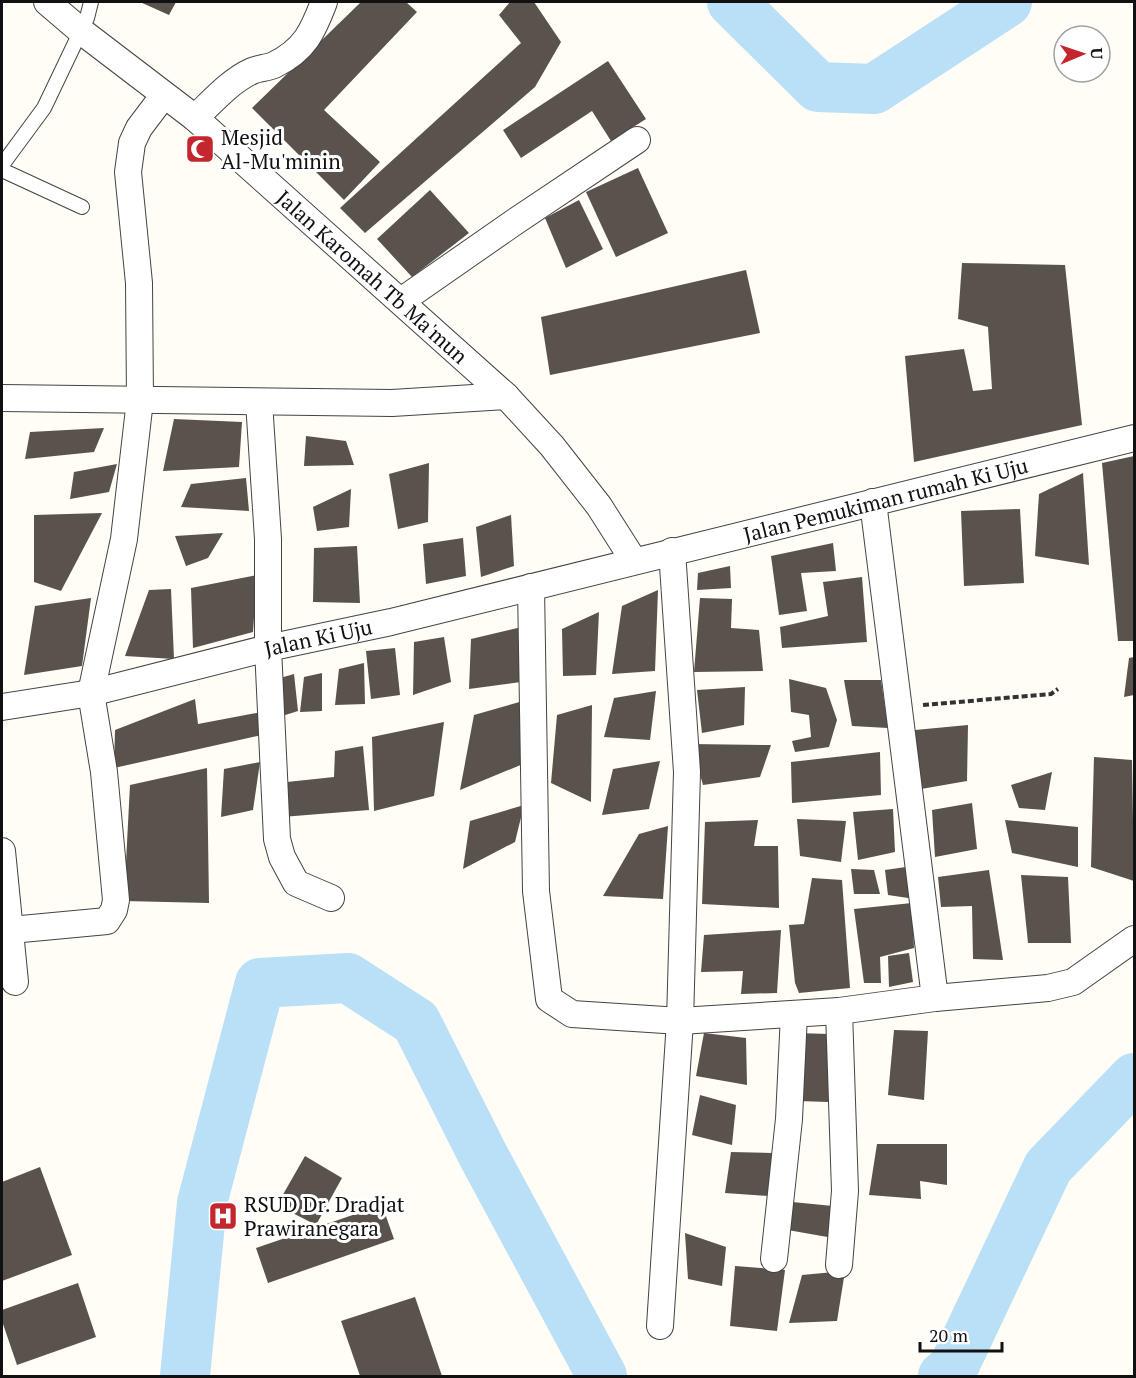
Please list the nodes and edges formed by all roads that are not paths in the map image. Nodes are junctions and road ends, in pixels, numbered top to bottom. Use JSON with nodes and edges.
{"nodes":[{"id":1,"x":47,"y":2,"type":"edge"},
{"id":2,"x":91,"y":2,"type":"edge"},
{"id":3,"x":324,"y":2,"type":"edge"},
{"id":4,"x":81,"y":31,"type":"junction"},
{"id":5,"x":164,"y":95,"type":"junction"},
{"id":6,"x":195,"y":118,"type":"junction"},
{"id":7,"x":637,"y":140,"type":"dead end"},
{"id":8,"x":2,"y":167,"type":"edge"},
{"id":9,"x":82,"y":207,"type":"dead end"},
{"id":10,"x":401,"y":301,"type":"junction"},
{"id":11,"x":506,"y":396,"type":"junction"},
{"id":12,"x":2,"y":398,"type":"edge"},
{"id":13,"x":140,"y":400,"type":"junction"},
{"id":14,"x":259,"y":402,"type":"junction"},
{"id":15,"x":1134,"y":438,"type":"edge"},
{"id":16,"x":873,"y":502,"type":"junction"},
{"id":17,"x":672,"y":551,"type":"junction"},
{"id":18,"x":634,"y":561,"type":"junction"},
{"id":19,"x":531,"y":587,"type":"junction"},
{"id":20,"x":268,"y":648,"type":"junction"},
{"id":21,"x":91,"y":693,"type":"junction"},
{"id":22,"x":2,"y":707,"type":"edge"},
{"id":23,"x":2,"y":851,"type":"edge"},
{"id":24,"x":331,"y":898,"type":"dead end"},
{"id":25,"x":11,"y":930,"type":"junction"},
{"id":26,"x":1134,"y":939,"type":"edge"},
{"id":27,"x":15,"y":982,"type":"dead end"},
{"id":28,"x":934,"y":998,"type":"junction"},
{"id":29,"x":839,"y":1011,"type":"junction"},
{"id":30,"x":794,"y":1014,"type":"junction"},
{"id":31,"x":680,"y":1021,"type":"junction"},
{"id":32,"x":774,"y":1259,"type":"dead end"},
{"id":33,"x":839,"y":1265,"type":"dead end"},
{"id":34,"x":660,"y":1326,"type":"dead end"}],
"edges":[{"from":1,"to":4,"type":"street","name":"Jalan Karomah Tb Ma'mun"},
{"from":2,"to":4,"type":"lane"},
{"from":3,"to":6,"type":"street"},
{"from":4,"to":5,"type":"street","name":"Jalan Karomah Tb Ma'mun"},
{"from":4,"to":8,"type":"lane"},
{"from":5,"to":6,"type":"street","name":"Jalan Karomah Tb Ma'mun"},
{"from":5,"to":13,"type":"street"},
{"from":6,"to":10,"type":"street","name":"Jalan Karomah Tb Ma'mun"},
{"from":7,"to":10,"type":"street"},
{"from":8,"to":9,"type":"lane"},
{"from":10,"to":11,"type":"street","name":"Jalan Karomah Tb Ma'mun"},
{"from":11,"to":14,"type":"street"},
{"from":11,"to":18,"type":"street","name":"Jalan Karomah Tb Ma'mun"},
{"from":12,"to":13,"type":"street"},
{"from":13,"to":14,"type":"street"},
{"from":13,"to":21,"type":"street"},
{"from":14,"to":20,"type":"street"},
{"from":15,"to":16,"type":"street","name":"Jalan Pemukiman rumah Ki Uju"},
{"from":16,"to":17,"type":"street","name":"Jalan Pemukiman rumah Ki Uju"},
{"from":16,"to":28,"type":"street"},
{"from":17,"to":18,"type":"street","name":"Jalan Pemukiman rumah Ki Uju"},
{"from":17,"to":31,"type":"street"},
{"from":18,"to":19,"type":"street","name":"Jalan Ki Uju"},
{"from":19,"to":20,"type":"street","name":"Jalan Ki Uju"},
{"from":19,"to":31,"type":"street"},
{"from":20,"to":21,"type":"street","name":"Jalan Ki Uju"},
{"from":20,"to":24,"type":"street"},
{"from":21,"to":22,"type":"street","name":"Jalan Ki Uju"},
{"from":21,"to":25,"type":"street"},
{"from":23,"to":25,"type":"street"},
{"from":25,"to":27,"type":"street"},
{"from":26,"to":28,"type":"street"},
{"from":28,"to":29,"type":"street"},
{"from":29,"to":30,"type":"street"},
{"from":29,"to":33,"type":"street"},
{"from":30,"to":31,"type":"street"},
{"from":30,"to":32,"type":"street"},
{"from":31,"to":34,"type":"street"}]}
